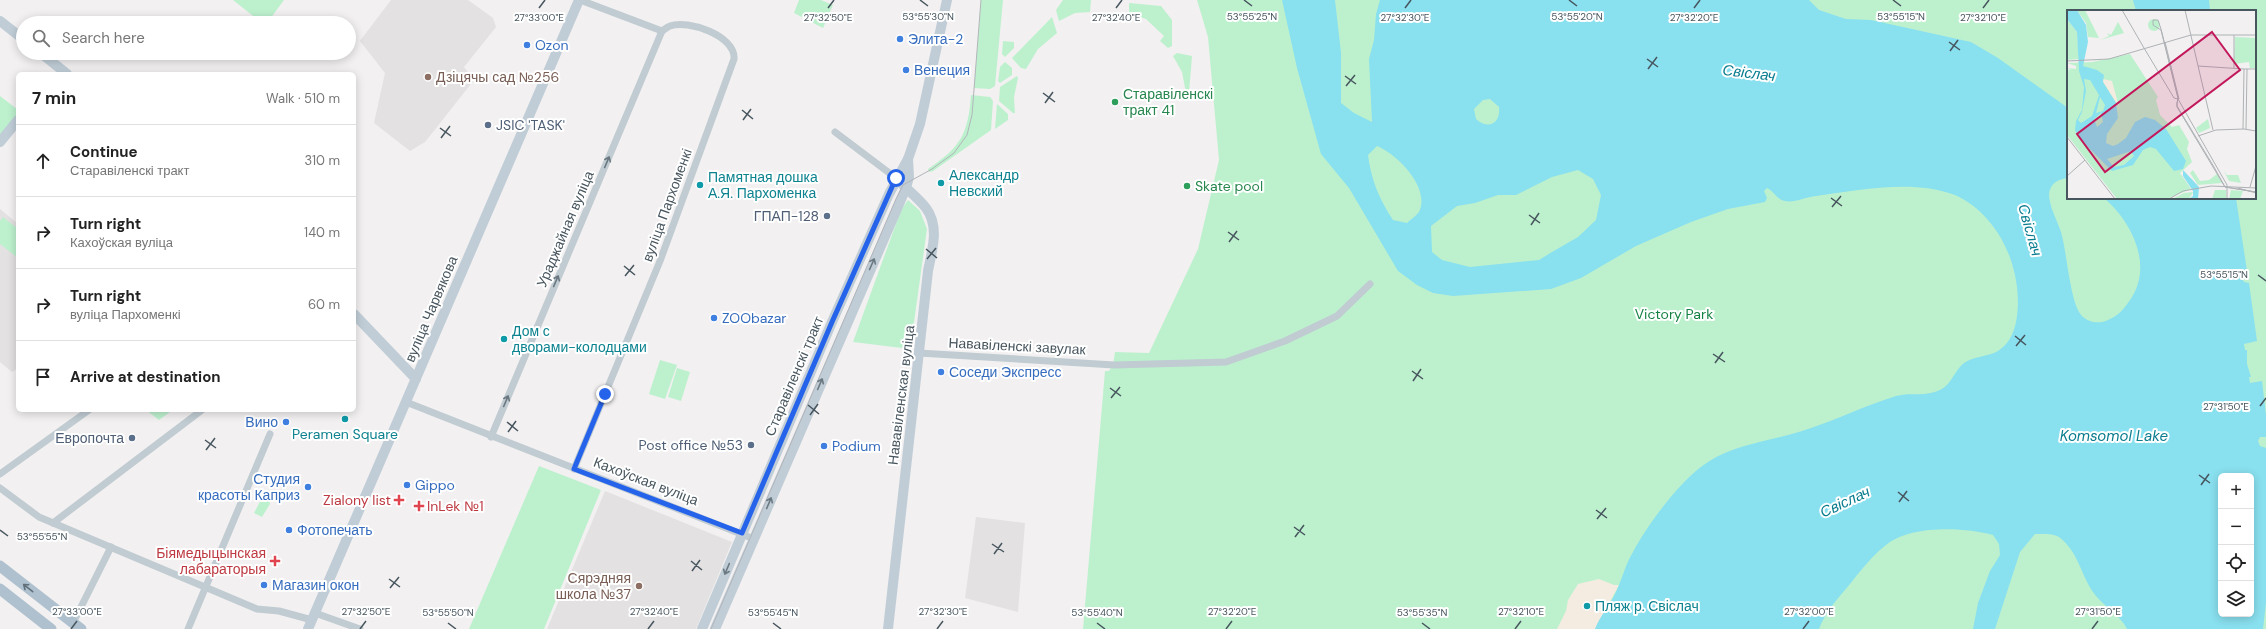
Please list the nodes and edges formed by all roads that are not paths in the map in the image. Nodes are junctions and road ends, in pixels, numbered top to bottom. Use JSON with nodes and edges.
{"nodes":[{"id":1,"x":580,"y":0,"type":"edge"},
{"id":2,"x":947,"y":0,"type":"edge"},
{"id":3,"x":0,"y":21,"type":"edge"},
{"id":4,"x":662,"y":31,"type":"junction"},
{"id":5,"x":16,"y":34,"type":"edge"},
{"id":6,"x":48,"y":60,"type":"edge"},
{"id":7,"x":60,"y":72,"type":"edge"},
{"id":8,"x":16,"y":122,"type":"edge"},
{"id":9,"x":835,"y":132,"type":"dead end"},
{"id":10,"x":0,"y":142,"type":"edge"},
{"id":11,"x":908,"y":159,"type":"junction"},
{"id":12,"x":896,"y":178,"type":"junction"},
{"id":13,"x":906,"y":188,"type":"junction"},
{"id":14,"x":1370,"y":284,"type":"dead end"},
{"id":15,"x":356,"y":316,"type":"edge"},
{"id":16,"x":919,"y":353,"type":"junction"},
{"id":17,"x":416,"y":379,"type":"junction"},
{"id":18,"x":406,"y":402,"type":"junction"},
{"id":19,"x":86,"y":412,"type":"edge"},
{"id":20,"x":199,"y":412,"type":"edge"},
{"id":21,"x":270,"y":434,"type":"dead end"},
{"id":22,"x":491,"y":437,"type":"junction"},
{"id":23,"x":574,"y":469,"type":"junction"},
{"id":24,"x":0,"y":474,"type":"edge"},
{"id":25,"x":0,"y":488,"type":"edge"},
{"id":26,"x":52,"y":523,"type":"junction"},
{"id":27,"x":742,"y":533,"type":"junction"},
{"id":28,"x":754,"y":539,"type":"junction"},
{"id":29,"x":111,"y":547,"type":"junction"},
{"id":30,"x":0,"y":566,"type":"edge"},
{"id":31,"x":205,"y":586,"type":"junction"},
{"id":32,"x":0,"y":589,"type":"edge"},
{"id":33,"x":312,"y":621,"type":"edge"},
{"id":34,"x":77,"y":626,"type":"edge"},
{"id":35,"x":51,"y":629,"type":"edge"},
{"id":36,"x":188,"y":629,"type":"edge"},
{"id":37,"x":360,"y":629,"type":"edge"},
{"id":38,"x":702,"y":629,"type":"edge"},
{"id":39,"x":715,"y":629,"type":"edge"},
{"id":40,"x":888,"y":629,"type":"edge"}],
"edges":[{"from":1,"to":4,"type":"street"},
{"from":1,"to":17,"type":"main road","name":"вуліца Чарвякова"},
{"from":2,"to":11,"type":"main road","name":"Старавіленскі тракт"},
{"from":3,"to":5,"type":"main road"},
{"from":22,"to":4,"type":"street","name":"Ураджайная вуліца","one_way":true},
{"from":4,"to":23,"type":"street","name":"вуліца Пархоменкі"},
{"from":6,"to":7,"type":"main road"},
{"from":8,"to":10,"type":"main road"},
{"from":9,"to":12,"type":"street"},
{"from":11,"to":12,"type":"main road","name":"Старавіленскі тракт"},
{"from":11,"to":13,"type":"main road","name":"Старавіленскі тракт"},
{"from":12,"to":13,"type":"main road","name":"Нававіленская вуліца"},
{"from":12,"to":27,"type":"main road","name":"Старавіленскі тракт"},
{"from":13,"to":16,"type":"main road","name":"Нававіленская вуліца"},
{"from":28,"to":13,"type":"main road","name":"Старавіленскі тракт","one_way":true},
{"from":14,"to":16,"type":"street","name":"Нававіленскі завулак"},
{"from":15,"to":17,"type":"main road"},
{"from":16,"to":40,"type":"main road","name":"Нававіленская вуліца"},
{"from":17,"to":18,"type":"main road","name":"вуліца Чарвякова"},
{"from":18,"to":22,"type":"street","name":"Кахоўская вуліца"},
{"from":18,"to":33,"type":"main road","name":"вуліца Чарвякова"},
{"from":19,"to":24,"type":"street"},
{"from":20,"to":26,"type":"street"},
{"from":21,"to":31,"type":"street"},
{"from":22,"to":23,"type":"street","name":"Кахоўская вуліца"},
{"from":23,"to":27,"type":"street","name":"Кахоўская вуліца"},
{"from":25,"to":26,"type":"street"},
{"from":26,"to":29,"type":"street"},
{"from":27,"to":28,"type":"street","name":"Кахоўская вуліца"},
{"from":27,"to":38,"type":"main road","name":"Старавіленскі тракт","one_way":true},
{"from":28,"to":39,"type":"main road","name":"Старавіленскі тракт"},
{"from":29,"to":31,"type":"street"},
{"from":29,"to":34,"type":"street"},
{"from":34,"to":30,"type":"main road","one_way":true},
{"from":31,"to":33,"type":"street"},
{"from":31,"to":36,"type":"street"},
{"from":32,"to":35,"type":"main road"},
{"from":33,"to":37,"type":"street"}]}
